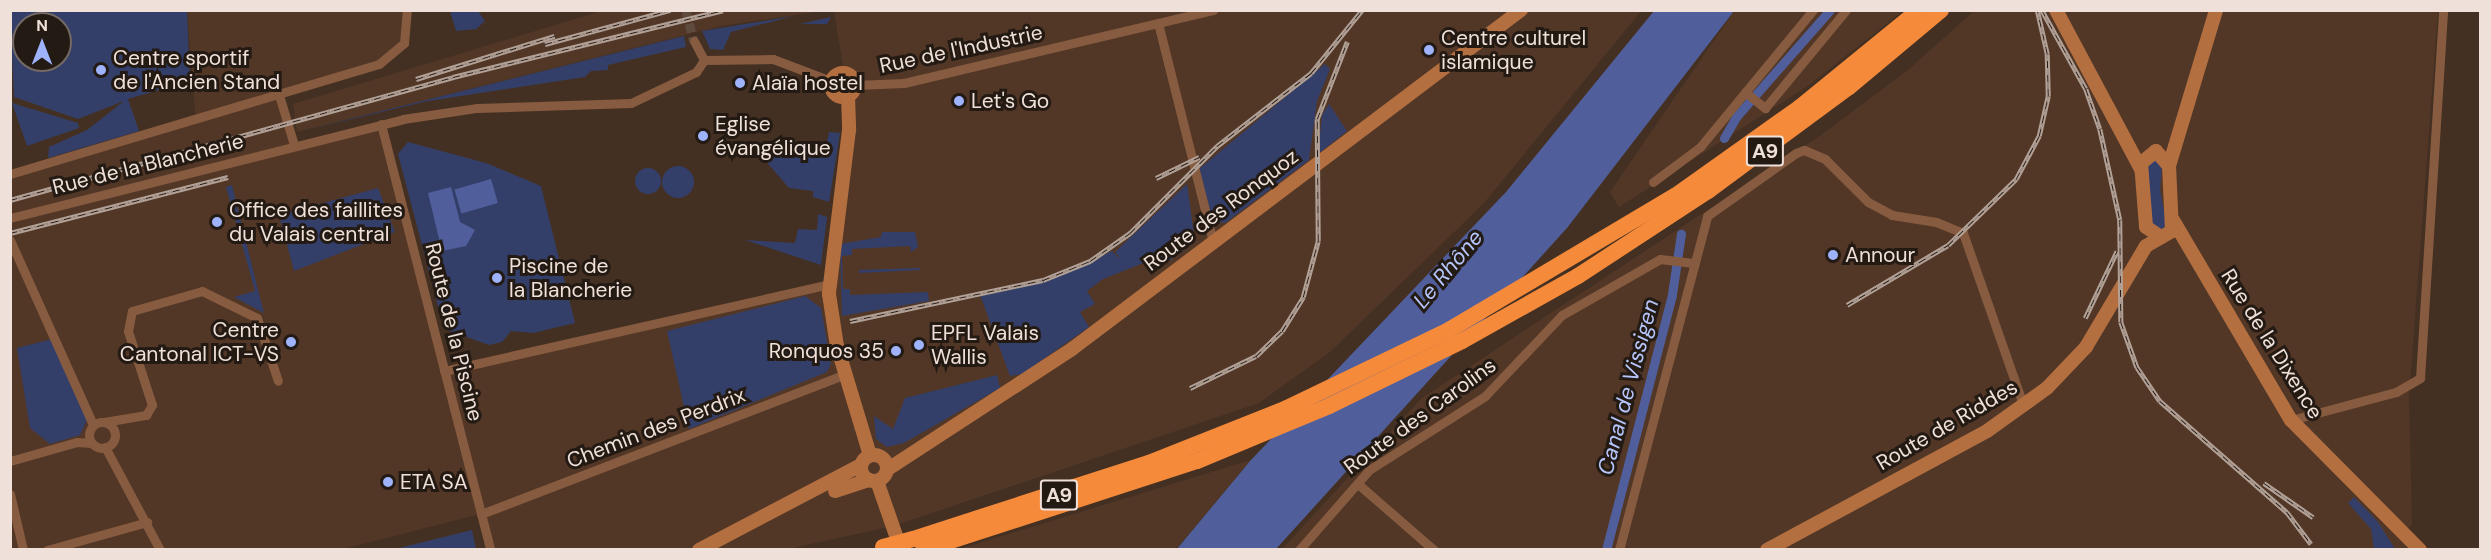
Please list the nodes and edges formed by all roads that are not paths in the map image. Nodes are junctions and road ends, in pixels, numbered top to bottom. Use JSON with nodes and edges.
{"nodes":[{"id":1,"x":407,"y":10,"type":"edge"},
{"id":2,"x":1214,"y":10,"type":"edge"},
{"id":3,"x":1521,"y":10,"type":"edge"},
{"id":4,"x":1813,"y":10,"type":"edge"},
{"id":5,"x":1846,"y":10,"type":"edge"},
{"id":6,"x":1919,"y":10,"type":"edge"},
{"id":7,"x":1941,"y":10,"type":"edge"},
{"id":8,"x":2056,"y":10,"type":"edge"},
{"id":9,"x":2217,"y":10,"type":"edge"},
{"id":10,"x":2443,"y":10,"type":"edge"},
{"id":11,"x":1158,"y":23,"type":"junction"},
{"id":12,"x":694,"y":41,"type":"tunnel mouth"},
{"id":13,"x":707,"y":60,"type":"junction"},
{"id":14,"x":831,"y":81,"type":"junction"},
{"id":15,"x":851,"y":91,"type":"junction"},
{"id":16,"x":1748,"y":94,"type":"junction"},
{"id":17,"x":279,"y":95,"type":"junction"},
{"id":18,"x":2187,"y":102,"type":"junction"},
{"id":19,"x":381,"y":124,"type":"junction"},
{"id":20,"x":2127,"y":140,"type":"junction"},
{"id":21,"x":294,"y":145,"type":"junction"},
{"id":22,"x":2152,"y":152,"type":"junction"},
{"id":23,"x":2169,"y":165,"type":"junction"},
{"id":24,"x":2141,"y":169,"type":"junction"},
{"id":25,"x":10,"y":174,"type":"edge"},
{"id":26,"x":1653,"y":182,"type":"dead end"},
{"id":27,"x":2171,"y":214,"type":"junction"},
{"id":28,"x":12,"y":218,"type":"edge"},
{"id":29,"x":2145,"y":222,"type":"junction"},
{"id":30,"x":2163,"y":237,"type":"junction"},
{"id":31,"x":10,"y":240,"type":"edge"},
{"id":32,"x":1213,"y":242,"type":"junction"},
{"id":33,"x":2195,"y":257,"type":"junction"},
{"id":34,"x":1689,"y":262,"type":"junction"},
{"id":35,"x":2133,"y":266,"type":"junction"},
{"id":36,"x":830,"y":284,"type":"junction"},
{"id":37,"x":444,"y":371,"type":"junction"},
{"id":38,"x":845,"y":374,"type":"junction"},
{"id":39,"x":278,"y":381,"type":"dead end"},
{"id":40,"x":2024,"y":407,"type":"junction"},
{"id":41,"x":131,"y":419,"type":"junction"},
{"id":42,"x":2291,"y":420,"type":"junction"},
{"id":43,"x":97,"y":425,"type":"junction"},
{"id":44,"x":113,"y":428,"type":"junction"},
{"id":45,"x":939,"y":434,"type":"junction"},
{"id":46,"x":77,"y":442,"type":"junction"},
{"id":47,"x":92,"y":443,"type":"junction"},
{"id":48,"x":108,"y":445,"type":"junction"},
{"id":49,"x":870,"y":459,"type":"junction"},
{"id":50,"x":10,"y":461,"type":"edge"},
{"id":51,"x":888,"y":469,"type":"junction"},
{"id":52,"x":873,"y":480,"type":"junction"},
{"id":53,"x":1358,"y":484,"type":"junction"},
{"id":54,"x":10,"y":494,"type":"edge"},
{"id":55,"x":481,"y":514,"type":"junction"},
{"id":56,"x":769,"y":517,"type":"junction"},
{"id":57,"x":147,"y":522,"type":"junction"},
{"id":58,"x":912,"y":546,"type":"edge"},
{"id":59,"x":879,"y":548,"type":"edge"},
{"id":60,"x":22,"y":549,"type":"edge"},
{"id":61,"x":47,"y":549,"type":"edge"},
{"id":62,"x":160,"y":549,"type":"edge"},
{"id":63,"x":490,"y":549,"type":"edge"},
{"id":64,"x":699,"y":549,"type":"edge"},
{"id":65,"x":1299,"y":549,"type":"edge"},
{"id":66,"x":1434,"y":549,"type":"edge"},
{"id":67,"x":1619,"y":549,"type":"edge"},
{"id":68,"x":1767,"y":549,"type":"edge"},
{"id":69,"x":2420,"y":549,"type":"edge"}],
"edges":[{"from":1,"to":17,"type":"street"},
{"from":2,"to":11,"type":"street","name":"Rue de l'Industrie"},
{"from":3,"to":32,"type":"street","name":"Route des Ronquoz"},
{"from":4,"to":16,"type":"street"},
{"from":5,"to":16,"type":"street"},
{"from":6,"to":58,"type":"highway","number":"A9"},
{"from":7,"to":58,"type":"highway","number":"A9"},
{"from":8,"to":20,"type":"street"},
{"from":9,"to":18,"type":"street"},
{"from":10,"to":42,"type":"street"},
{"from":11,"to":15,"type":"street","name":"Rue de l'Industrie"},
{"from":11,"to":32,"type":"street"},
{"from":12,"to":13,"type":"street"},
{"from":13,"to":14,"type":"street"},
{"from":13,"to":19,"type":"street","name":"Rue de la Blancherie"},
{"from":14,"to":15,"type":"street"},
{"from":14,"to":15,"type":"street"},
{"from":15,"to":36,"type":"street"},
{"from":16,"to":26,"type":"street"},
{"from":17,"to":21,"type":"street"},
{"from":17,"to":25,"type":"street"},
{"from":18,"to":22,"type":"street"},
{"from":18,"to":23,"type":"street"},
{"from":19,"to":21,"type":"street","name":"Rue de la Blancherie"},
{"from":19,"to":37,"type":"street","name":"Route de la Piscine"},
{"from":20,"to":22,"type":"street"},
{"from":20,"to":24,"type":"street"},
{"from":21,"to":28,"type":"street","name":"Rue de la Blancherie"},
{"from":22,"to":23,"type":"street"},
{"from":22,"to":24,"type":"street"},
{"from":23,"to":27,"type":"street"},
{"from":24,"to":29,"type":"street"},
{"from":27,"to":30,"type":"street"},
{"from":27,"to":33,"type":"street","name":"Rue de la Dixence"},
{"from":29,"to":30,"type":"street"},
{"from":29,"to":35,"type":"street","name":"Route de Riddes"},
{"from":30,"to":33,"type":"street","name":"Rue de la Dixence"},
{"from":30,"to":35,"type":"street","name":"Route de Riddes"},
{"from":31,"to":43,"type":"street"},
{"from":32,"to":45,"type":"street","name":"Route des Ronquoz"},
{"from":33,"to":42,"type":"street","name":"Rue de la Dixence"},
{"from":34,"to":40,"type":"street"},
{"from":34,"to":53,"type":"street","name":"Route des Carolins"},
{"from":34,"to":67,"type":"street"},
{"from":35,"to":40,"type":"street","name":"Route de Riddes"},
{"from":36,"to":37,"type":"street"},
{"from":36,"to":38,"type":"street"},
{"from":37,"to":55,"type":"street","name":"Route de la Piscine"},
{"from":38,"to":49,"type":"street"},
{"from":38,"to":55,"type":"street","name":"Chemin des Perdrix"},
{"from":39,"to":41,"type":"street"},
{"from":40,"to":68,"type":"street","name":"Route de Riddes"},
{"from":41,"to":43,"type":"street"},
{"from":41,"to":44,"type":"street"},
{"from":42,"to":69,"type":"street","name":"Rue de la Dixence"},
{"from":43,"to":44,"type":"street"},
{"from":43,"to":46,"type":"street"},
{"from":43,"to":47,"type":"street"},
{"from":44,"to":48,"type":"street"},
{"from":45,"to":49,"type":"street","name":"Route des Ronquoz"},
{"from":45,"to":51,"type":"street","name":"Route des Ronquoz"},
{"from":46,"to":47,"type":"street"},
{"from":46,"to":50,"type":"street"},
{"from":47,"to":48,"type":"street"},
{"from":48,"to":57,"type":"street"},
{"from":49,"to":51,"type":"street"},
{"from":49,"to":52,"type":"street"},
{"from":49,"to":56,"type":"street","name":"Route des Ronquoz"},
{"from":51,"to":52,"type":"street","name":"Route des Ronquoz"},
{"from":52,"to":56,"type":"street","name":"Route des Ronquoz"},
{"from":52,"to":58,"type":"street"},
{"from":53,"to":65,"type":"street","name":"Route des Carolins"},
{"from":53,"to":66,"type":"street"},
{"from":54,"to":60,"type":"street"},
{"from":55,"to":63,"type":"street","name":"Route de la Piscine"},
{"from":56,"to":64,"type":"street","name":"Route des Ronquoz"},
{"from":57,"to":61,"type":"street"},
{"from":57,"to":62,"type":"street"},
{"from":58,"to":59,"type":"highway","number":"A9","bridge":true}]}
